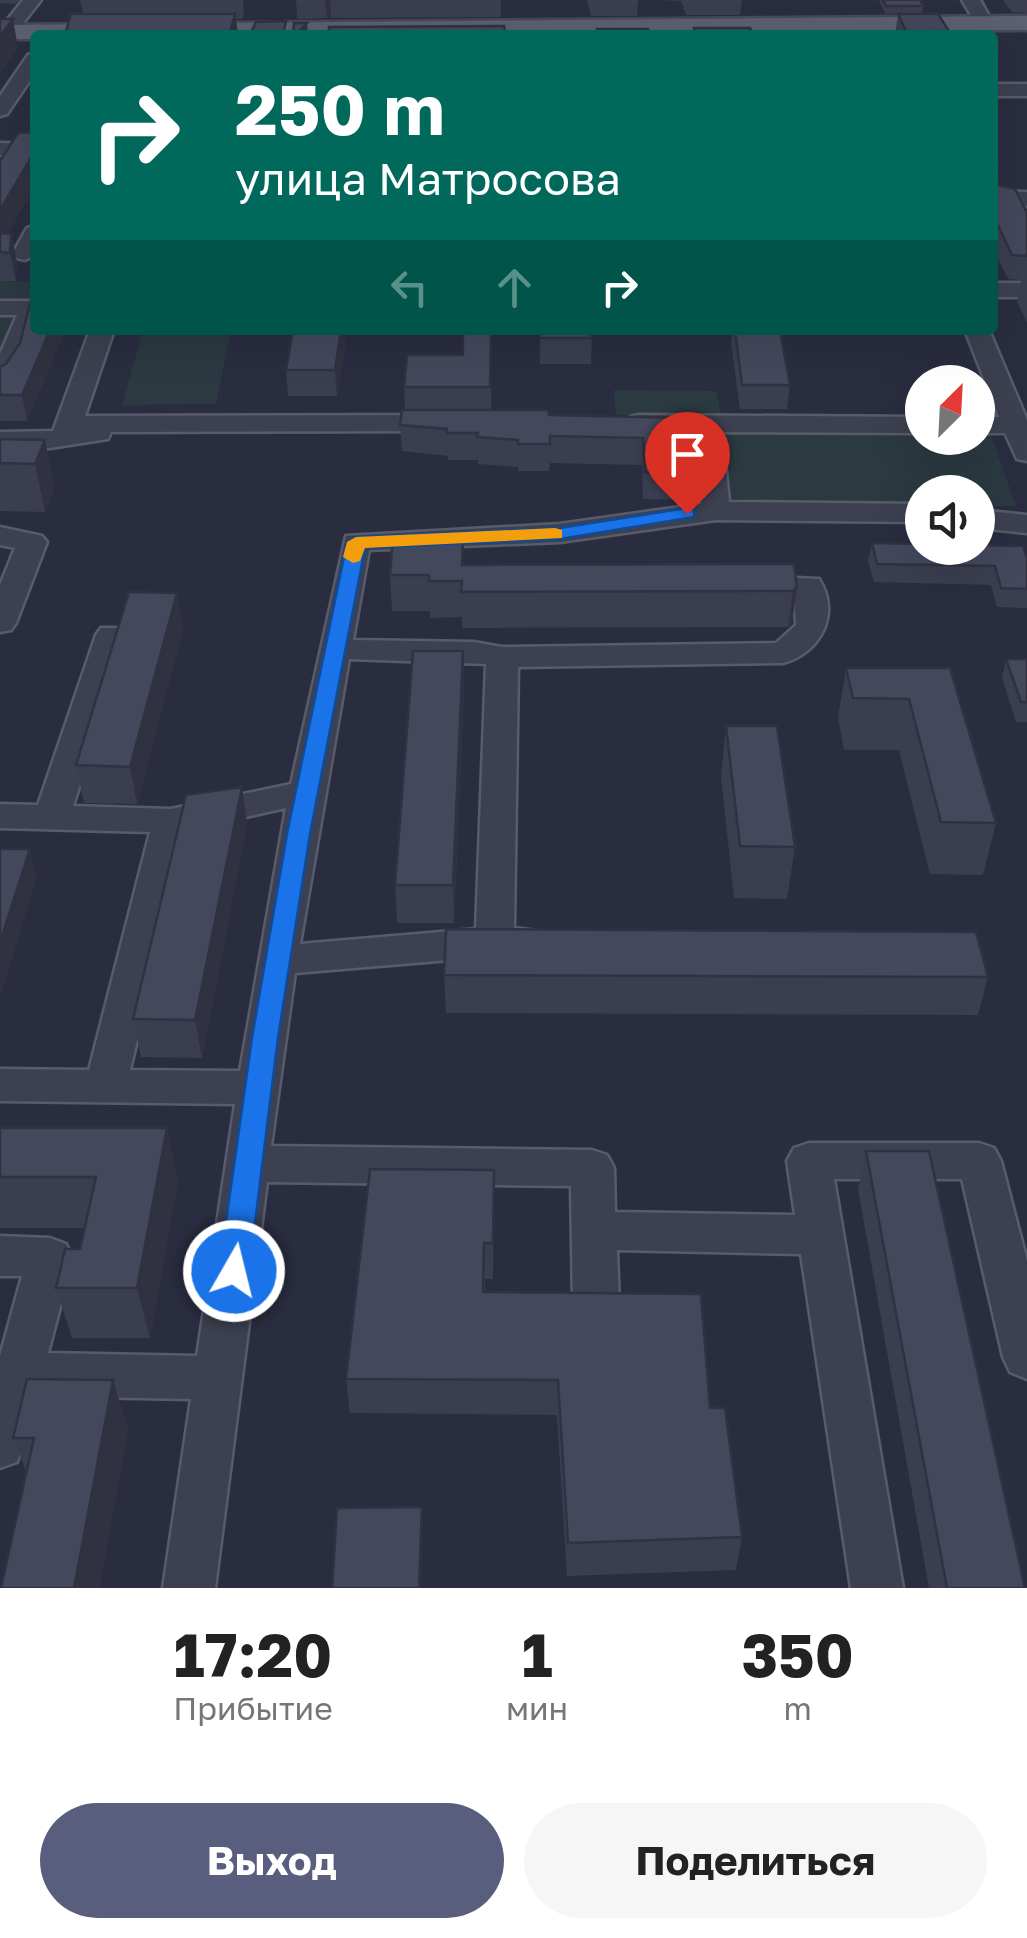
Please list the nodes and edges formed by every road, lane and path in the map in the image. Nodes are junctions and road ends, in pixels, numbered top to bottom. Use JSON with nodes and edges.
{"nodes":[{"id":1,"x":32,"y":0,"type":"edge"},
{"id":2,"x":843,"y":0,"type":"edge"},
{"id":3,"x":971,"y":0,"type":"edge"},
{"id":4,"x":1027,"y":23,"type":"edge"},
{"id":5,"x":984,"y":24,"type":"junction"},
{"id":6,"x":550,"y":26,"type":"edge"},
{"id":7,"x":383,"y":30,"type":"edge"},
{"id":8,"x":856,"y":30,"type":"edge"},
{"id":9,"x":4,"y":32,"type":"edge"},
{"id":10,"x":30,"y":33,"type":"edge"},
{"id":11,"x":30,"y":65,"type":"edge"},
{"id":12,"x":998,"y":90,"type":"edge"},
{"id":13,"x":1027,"y":90,"type":"edge"},
{"id":14,"x":3,"y":100,"type":"edge"},
{"id":15,"x":0,"y":149,"type":"edge"},
{"id":16,"x":30,"y":150,"type":"edge"},
{"id":17,"x":998,"y":198,"type":"edge"},
{"id":18,"x":1027,"y":199,"type":"edge"},
{"id":19,"x":998,"y":290,"type":"edge"},
{"id":20,"x":1027,"y":290,"type":"edge"},
{"id":21,"x":0,"y":308,"type":"edge"},
{"id":22,"x":30,"y":308,"type":"edge"},
{"id":23,"x":30,"y":315,"type":"edge"},
{"id":24,"x":100,"y":335,"type":"edge"},
{"id":25,"x":979,"y":335,"type":"edge"},
{"id":26,"x":0,"y":384,"type":"edge"},
{"id":27,"x":474,"y":423,"type":"edge"},
{"id":28,"x":610,"y":423,"type":"edge"},
{"id":29,"x":708,"y":423,"type":"junction"},
{"id":30,"x":905,"y":424,"type":"edge"},
{"id":31,"x":995,"y":425,"type":"edge"},
{"id":32,"x":1016,"y":425,"type":"junction"},
{"id":33,"x":67,"y":430,"type":"junction"},
{"id":34,"x":162,"y":434,"type":"dead end"},
{"id":35,"x":0,"y":440,"type":"edge"},
{"id":36,"x":1027,"y":453,"type":"edge"},
{"id":37,"x":716,"y":511,"type":"junction"},
{"id":38,"x":905,"y":512,"type":"edge"},
{"id":39,"x":995,"y":521,"type":"edge"},
{"id":40,"x":1027,"y":524,"type":"edge"},
{"id":41,"x":0,"y":536,"type":"edge"},
{"id":42,"x":728,"y":585,"type":"edge"},
{"id":43,"x":0,"y":623,"type":"edge"},
{"id":44,"x":112,"y":635,"type":"edge"},
{"id":45,"x":335,"y":649,"type":"junction"},
{"id":46,"x":502,"y":657,"type":"junction"},
{"id":47,"x":307,"y":792,"type":"junction"},
{"id":48,"x":0,"y":816,"type":"edge"},
{"id":49,"x":51,"y":818,"type":"junction"},
{"id":50,"x":171,"y":821,"type":"junction"},
{"id":51,"x":495,"y":942,"type":"junction"},
{"id":52,"x":574,"y":942,"type":"edge"},
{"id":53,"x":278,"y":960,"type":"junction"},
{"id":54,"x":0,"y":1085,"type":"edge"},
{"id":55,"x":106,"y":1086,"type":"junction"},
{"id":56,"x":259,"y":1088,"type":"junction"},
{"id":57,"x":250,"y":1164,"type":"junction"},
{"id":58,"x":594,"y":1231,"type":"junction"},
{"id":59,"x":820,"y":1236,"type":"junction"},
{"id":60,"x":0,"y":1256,"type":"edge"},
{"id":61,"x":1019,"y":1288,"type":"edge"},
{"id":62,"x":596,"y":1306,"type":"edge"},
{"id":63,"x":1027,"y":1357,"type":"edge"},
{"id":64,"x":19,"y":1374,"type":"junction"},
{"id":65,"x":219,"y":1378,"type":"junction"},
{"id":66,"x":0,"y":1446,"type":"edge"},
{"id":67,"x":188,"y":1588,"type":"edge"},
{"id":68,"x":877,"y":1588,"type":"edge"}],
"edges":[{"from":1,"to":9,"type":"street"},
{"from":2,"to":8,"type":"main road"},
{"from":3,"to":5,"type":"street"},
{"from":4,"to":5,"type":"main road"},
{"from":5,"to":8,"type":"main road"},
{"from":6,"to":7,"type":"main road"},
{"from":6,"to":8,"type":"main road"},
{"from":9,"to":10,"type":"main road"},
{"from":11,"to":14,"type":"street"},
{"from":12,"to":13,"type":"street"},
{"from":15,"to":16,"type":"street"},
{"from":17,"to":18,"type":"street"},
{"from":19,"to":20,"type":"street"},
{"from":21,"to":22,"type":"street"},
{"from":23,"to":26,"type":"street"},
{"from":24,"to":33,"type":"street"},
{"from":25,"to":32,"type":"street"},
{"from":27,"to":33,"type":"street"},
{"from":28,"to":29,"type":"street"},
{"from":29,"to":30,"type":"street"},
{"from":29,"to":37,"type":"street"},
{"from":31,"to":32,"type":"street"},
{"from":32,"to":36,"type":"street"},
{"from":33,"to":34,"type":"street"},
{"from":33,"to":35,"type":"street"},
{"from":37,"to":38,"type":"street"},
{"from":37,"to":45,"type":"street"},
{"from":39,"to":40,"type":"street"},
{"from":41,"to":43,"type":"street"},
{"from":42,"to":46,"type":"street"},
{"from":44,"to":49,"type":"street"},
{"from":45,"to":46,"type":"street"},
{"from":45,"to":47,"type":"street"},
{"from":46,"to":51,"type":"street"},
{"from":47,"to":50,"type":"street"},
{"from":47,"to":53,"type":"street"},
{"from":48,"to":49,"type":"street"},
{"from":49,"to":50,"type":"street"},
{"from":50,"to":55,"type":"street"},
{"from":51,"to":52,"type":"street"},
{"from":51,"to":53,"type":"street"},
{"from":53,"to":56,"type":"street"},
{"from":54,"to":55,"type":"street"},
{"from":55,"to":56,"type":"street"},
{"from":56,"to":57,"type":"street"},
{"from":57,"to":58,"type":"street"},
{"from":57,"to":65,"type":"street"},
{"from":58,"to":59,"type":"street"},
{"from":58,"to":62,"type":"street"},
{"from":59,"to":61,"type":"street"},
{"from":59,"to":68,"type":"street"},
{"from":60,"to":64,"type":"street"},
{"from":61,"to":63,"type":"street"},
{"from":64,"to":65,"type":"street"},
{"from":64,"to":66,"type":"street"},
{"from":65,"to":67,"type":"street"}]}
